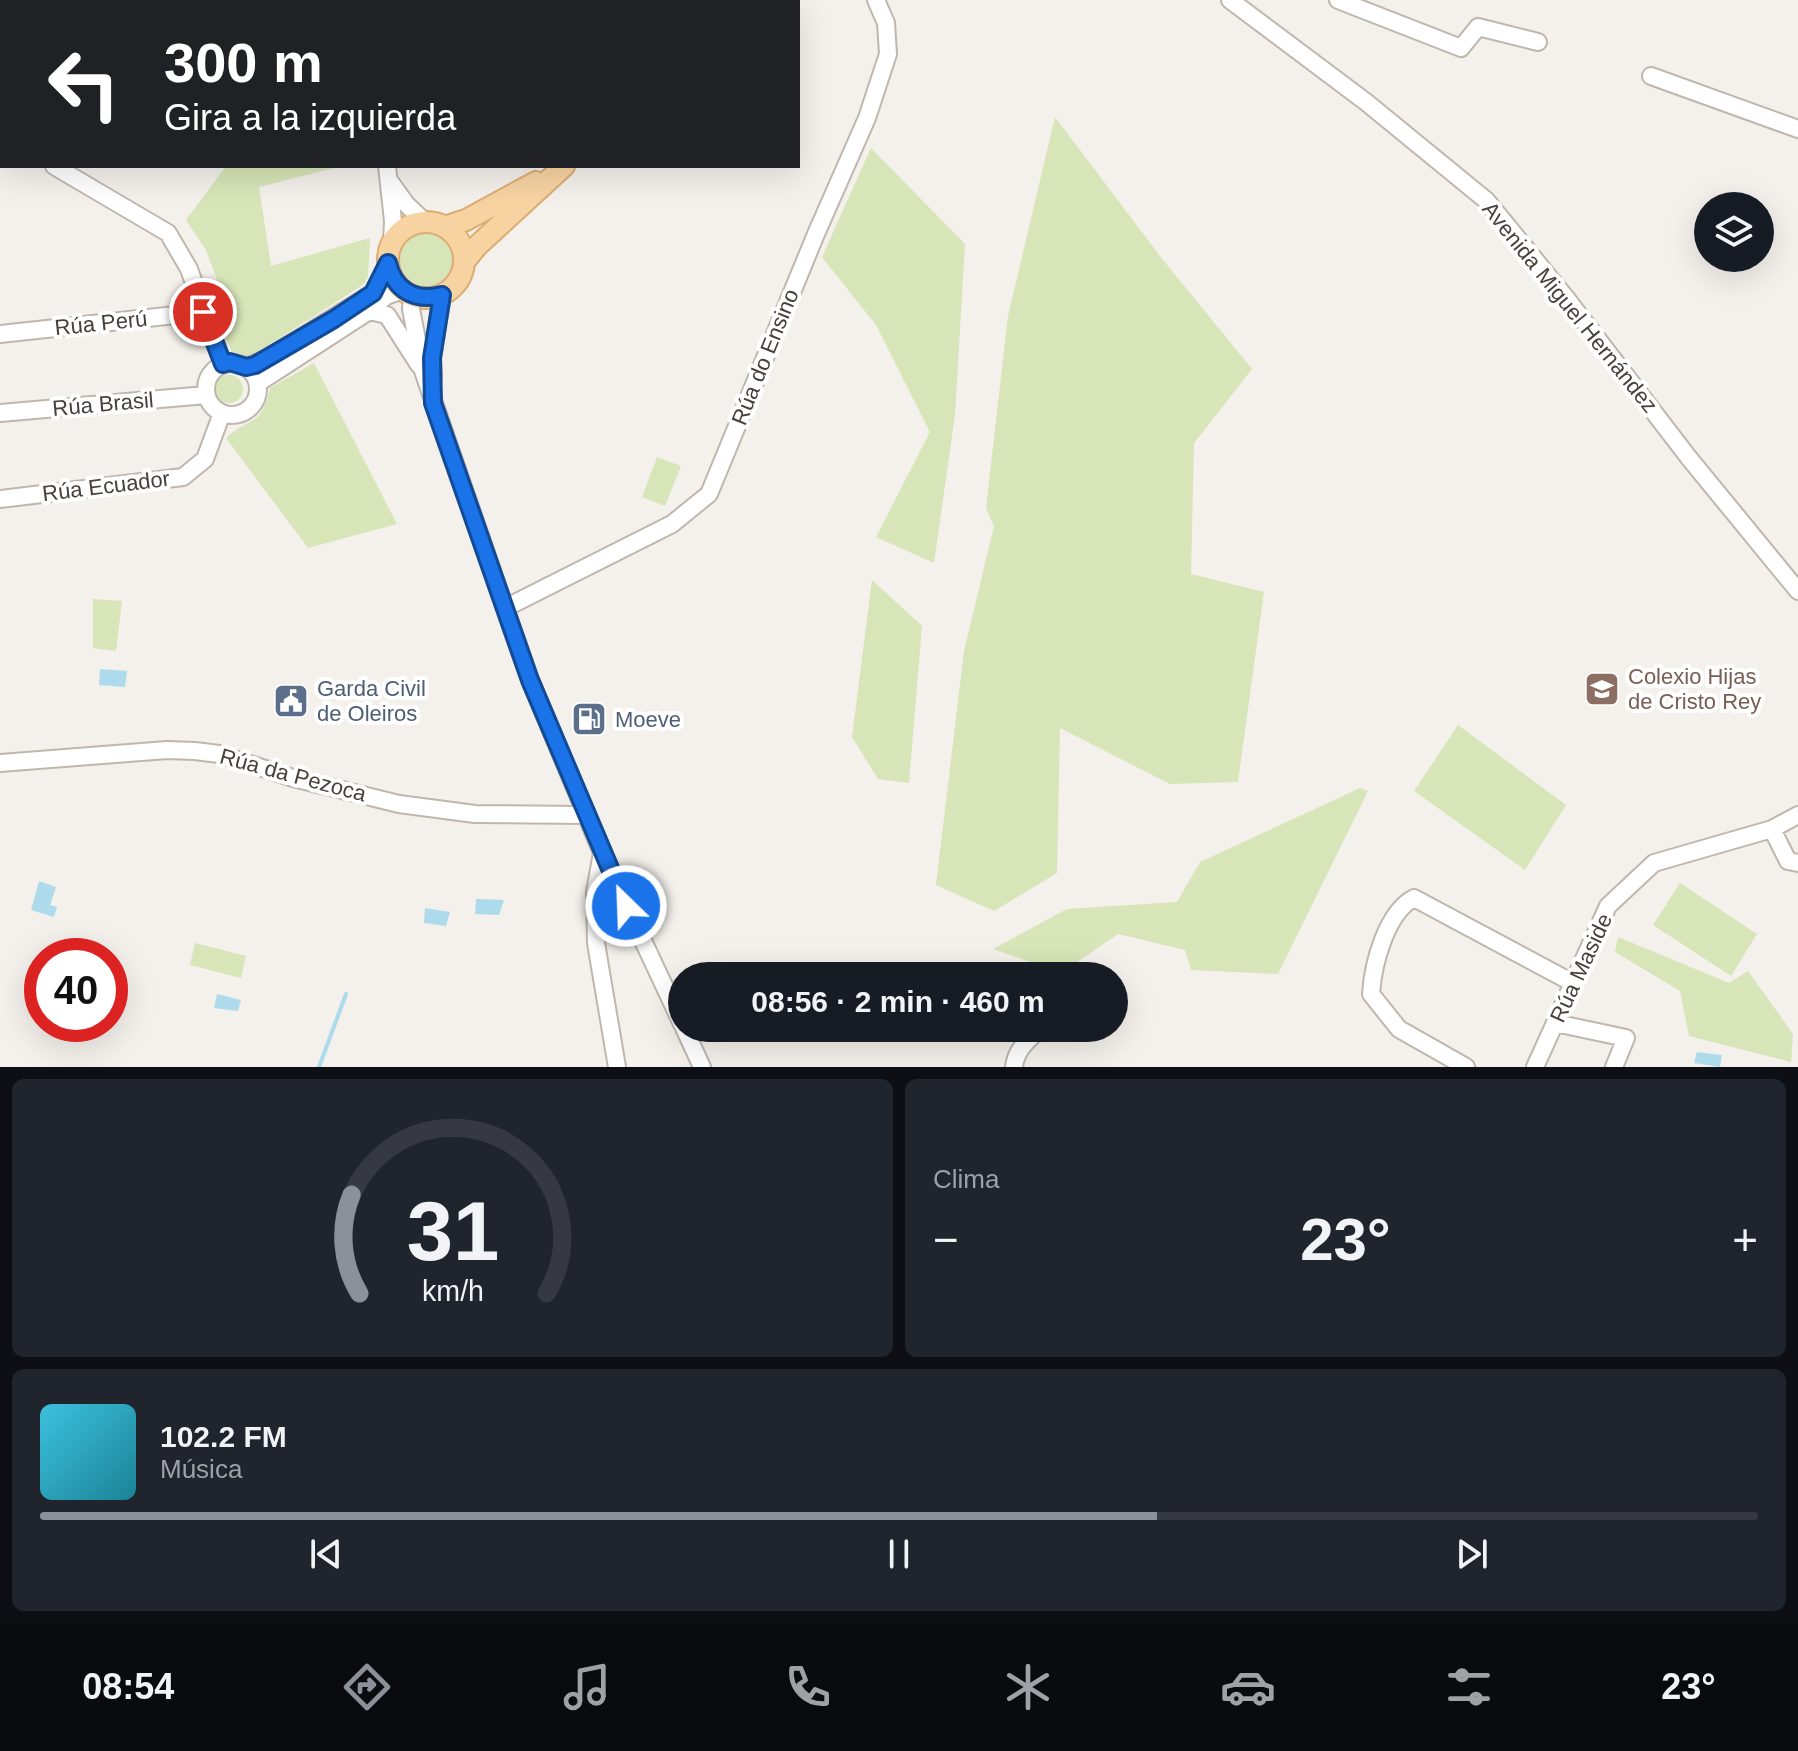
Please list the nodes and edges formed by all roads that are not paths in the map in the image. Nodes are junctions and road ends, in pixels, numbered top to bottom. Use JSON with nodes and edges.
{"nodes":[{"id":1,"x":876,"y":0,"type":"edge"},
{"id":2,"x":1230,"y":0,"type":"edge"},
{"id":3,"x":1338,"y":0,"type":"edge"},
{"id":4,"x":1538,"y":42,"type":"dead end"},
{"id":5,"x":1651,"y":76,"type":"dead end"},
{"id":6,"x":1798,"y":129,"type":"edge"},
{"id":7,"x":57,"y":168,"type":"edge"},
{"id":8,"x":561,"y":169,"type":"edge"},
{"id":9,"x":389,"y":174,"type":"edge"},
{"id":10,"x":435,"y":224,"type":"junction"},
{"id":11,"x":390,"y":253,"type":"junction"},
{"id":12,"x":464,"y":262,"type":"junction"},
{"id":13,"x":407,"y":292,"type":"junction"},
{"id":14,"x":442,"y":295,"type":"junction"},
{"id":15,"x":369,"y":311,"type":"junction"},
{"id":16,"x":203,"y":312,"type":"junction"},
{"id":17,"x":0,"y":334,"type":"edge"},
{"id":18,"x":223,"y":364,"type":"junction"},
{"id":19,"x":246,"y":367,"type":"junction"},
{"id":20,"x":423,"y":371,"type":"junction"},
{"id":21,"x":258,"y":383,"type":"junction"},
{"id":22,"x":206,"y":395,"type":"junction"},
{"id":23,"x":433,"y":403,"type":"junction"},
{"id":24,"x":0,"y":413,"type":"edge"},
{"id":25,"x":222,"y":413,"type":"junction"},
{"id":26,"x":0,"y":499,"type":"edge"},
{"id":27,"x":1798,"y":591,"type":"edge"},
{"id":28,"x":505,"y":608,"type":"junction"},
{"id":29,"x":0,"y":763,"type":"edge"},
{"id":30,"x":585,"y":815,"type":"junction"},
{"id":31,"x":1798,"y":815,"type":"edge"},
{"id":32,"x":1772,"y":829,"type":"junction"},
{"id":33,"x":602,"y":853,"type":"junction"},
{"id":34,"x":1798,"y":863,"type":"edge"},
{"id":35,"x":1573,"y":983,"type":"junction"},
{"id":36,"x":668,"y":994,"type":"edge"},
{"id":37,"x":1555,"y":1023,"type":"junction"},
{"id":38,"x":690,"y":1042,"type":"edge"},
{"id":39,"x":1024,"y":1042,"type":"edge"},
{"id":40,"x":617,"y":1067,"type":"edge"},
{"id":41,"x":702,"y":1067,"type":"edge"},
{"id":42,"x":1014,"y":1067,"type":"edge"},
{"id":43,"x":1466,"y":1067,"type":"edge"},
{"id":44,"x":1535,"y":1067,"type":"edge"},
{"id":45,"x":1614,"y":1067,"type":"edge"}],
"edges":[{"from":1,"to":28,"type":"street","name":"Rúa do Ensino"},
{"from":2,"to":27,"type":"street","name":"Avenida Miguel Hernández"},
{"from":3,"to":4,"type":"street"},
{"from":5,"to":6,"type":"street"},
{"from":7,"to":16,"type":"street"},
{"from":8,"to":10,"type":"main road"},
{"from":8,"to":12,"type":"main road"},
{"from":9,"to":10,"type":"street"},
{"from":9,"to":11,"type":"street"},
{"from":10,"to":11,"type":"main road"},
{"from":10,"to":12,"type":"main road"},
{"from":11,"to":13,"type":"main road"},
{"from":11,"to":19,"type":"street"},
{"from":12,"to":14,"type":"main road"},
{"from":13,"to":14,"type":"main road"},
{"from":13,"to":15,"type":"street"},
{"from":13,"to":20,"type":"street"},
{"from":14,"to":23,"type":"street"},
{"from":15,"to":20,"type":"street"},
{"from":15,"to":21,"type":"street"},
{"from":16,"to":17,"type":"street","name":"Rúa Perú"},
{"from":16,"to":18,"type":"street"},
{"from":18,"to":19,"type":"street"},
{"from":18,"to":22,"type":"street"},
{"from":19,"to":21,"type":"street"},
{"from":20,"to":23,"type":"street"},
{"from":21,"to":25,"type":"street"},
{"from":22,"to":24,"type":"street","name":"Rúa Brasil"},
{"from":22,"to":25,"type":"street"},
{"from":23,"to":28,"type":"street"},
{"from":25,"to":26,"type":"street","name":"Rúa Ecuador"},
{"from":28,"to":30,"type":"street"},
{"from":29,"to":30,"type":"street","name":"Rúa da Pezoca"},
{"from":30,"to":33,"type":"street"},
{"from":31,"to":32,"type":"street","name":"Rúa Maside"},
{"from":32,"to":34,"type":"street"},
{"from":32,"to":35,"type":"street","name":"Rúa Maside"},
{"from":33,"to":36,"type":"street"},
{"from":33,"to":40,"type":"street"},
{"from":35,"to":37,"type":"street","name":"Rúa Maside"},
{"from":35,"to":43,"type":"street"},
{"from":37,"to":44,"type":"street","name":"Rúa Maside"},
{"from":37,"to":45,"type":"street"},
{"from":38,"to":41,"type":"street"},
{"from":39,"to":42,"type":"street"}]}
